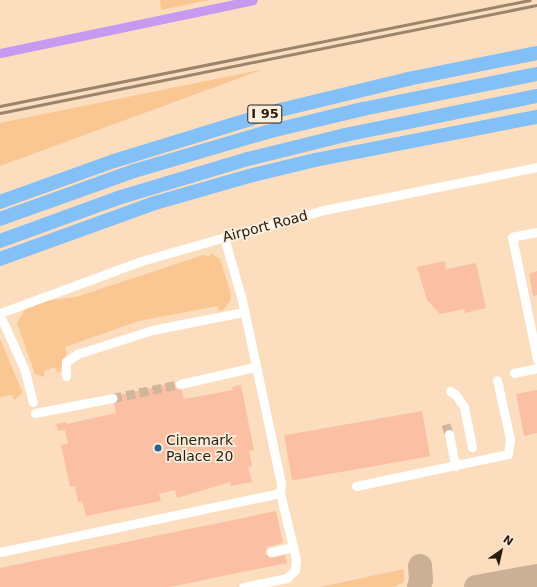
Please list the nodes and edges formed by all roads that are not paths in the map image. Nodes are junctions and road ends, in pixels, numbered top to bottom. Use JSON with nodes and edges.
{"nodes":[{"id":1,"x":537,"y":53,"type":"edge"},
{"id":2,"x":537,"y":74,"type":"edge"},
{"id":3,"x":537,"y":96,"type":"edge"},
{"id":4,"x":537,"y":117,"type":"edge"},
{"id":5,"x":537,"y":167,"type":"edge"},
{"id":6,"x":0,"y":202,"type":"edge"},
{"id":7,"x":0,"y":219,"type":"edge"},
{"id":8,"x":537,"y":232,"type":"edge"},
{"id":9,"x":224,"y":237,"type":"junction"},
{"id":10,"x":0,"y":241,"type":"edge"},
{"id":11,"x":0,"y":259,"type":"edge"},
{"id":12,"x":244,"y":312,"type":"junction"},
{"id":13,"x":0,"y":314,"type":"edge"},
{"id":14,"x":537,"y":359,"type":"edge"},
{"id":15,"x":255,"y":367,"type":"junction"},
{"id":16,"x":537,"y":368,"type":"edge"},
{"id":17,"x":514,"y":373,"type":"dead end"},
{"id":18,"x":66,"y":376,"type":"dead end"},
{"id":19,"x":497,"y":380,"type":"dead end"},
{"id":20,"x":180,"y":384,"type":"tunnel mouth"},
{"id":21,"x":450,"y":391,"type":"dead end"},
{"id":22,"x":113,"y":398,"type":"tunnel mouth"},
{"id":23,"x":33,"y":402,"type":"dead end"},
{"id":24,"x":35,"y":413,"type":"dead end"},
{"id":25,"x":449,"y":434,"type":"tunnel mouth"},
{"id":26,"x":472,"y":447,"type":"dead end"},
{"id":27,"x":455,"y":466,"type":"junction"},
{"id":28,"x":356,"y":486,"type":"dead end"},
{"id":29,"x":280,"y":493,"type":"junction"},
{"id":30,"x":293,"y":547,"type":"junction"},
{"id":31,"x":0,"y":552,"type":"edge"},
{"id":32,"x":271,"y":552,"type":"dead end"},
{"id":33,"x":243,"y":587,"type":"edge"}],
"edges":[{"from":1,"to":6,"type":"highway","number":"I 95"},
{"from":2,"to":7,"type":"highway"},
{"from":3,"to":10,"type":"highway"},
{"from":4,"to":11,"type":"highway"},
{"from":5,"to":9,"type":"street","name":"Airport Road"},
{"from":8,"to":14,"type":"street"},
{"from":9,"to":12,"type":"street"},
{"from":9,"to":13,"type":"street","name":"Airport Road"},
{"from":12,"to":15,"type":"street"},
{"from":12,"to":18,"type":"street"},
{"from":13,"to":23,"type":"street"},
{"from":15,"to":20,"type":"street"},
{"from":15,"to":29,"type":"street"},
{"from":16,"to":17,"type":"street"},
{"from":19,"to":27,"type":"street"},
{"from":21,"to":26,"type":"street"},
{"from":22,"to":24,"type":"street"},
{"from":25,"to":27,"type":"street"},
{"from":27,"to":28,"type":"street"},
{"from":29,"to":30,"type":"street"},
{"from":29,"to":31,"type":"street"},
{"from":30,"to":32,"type":"street"},
{"from":30,"to":33,"type":"street"}]}
